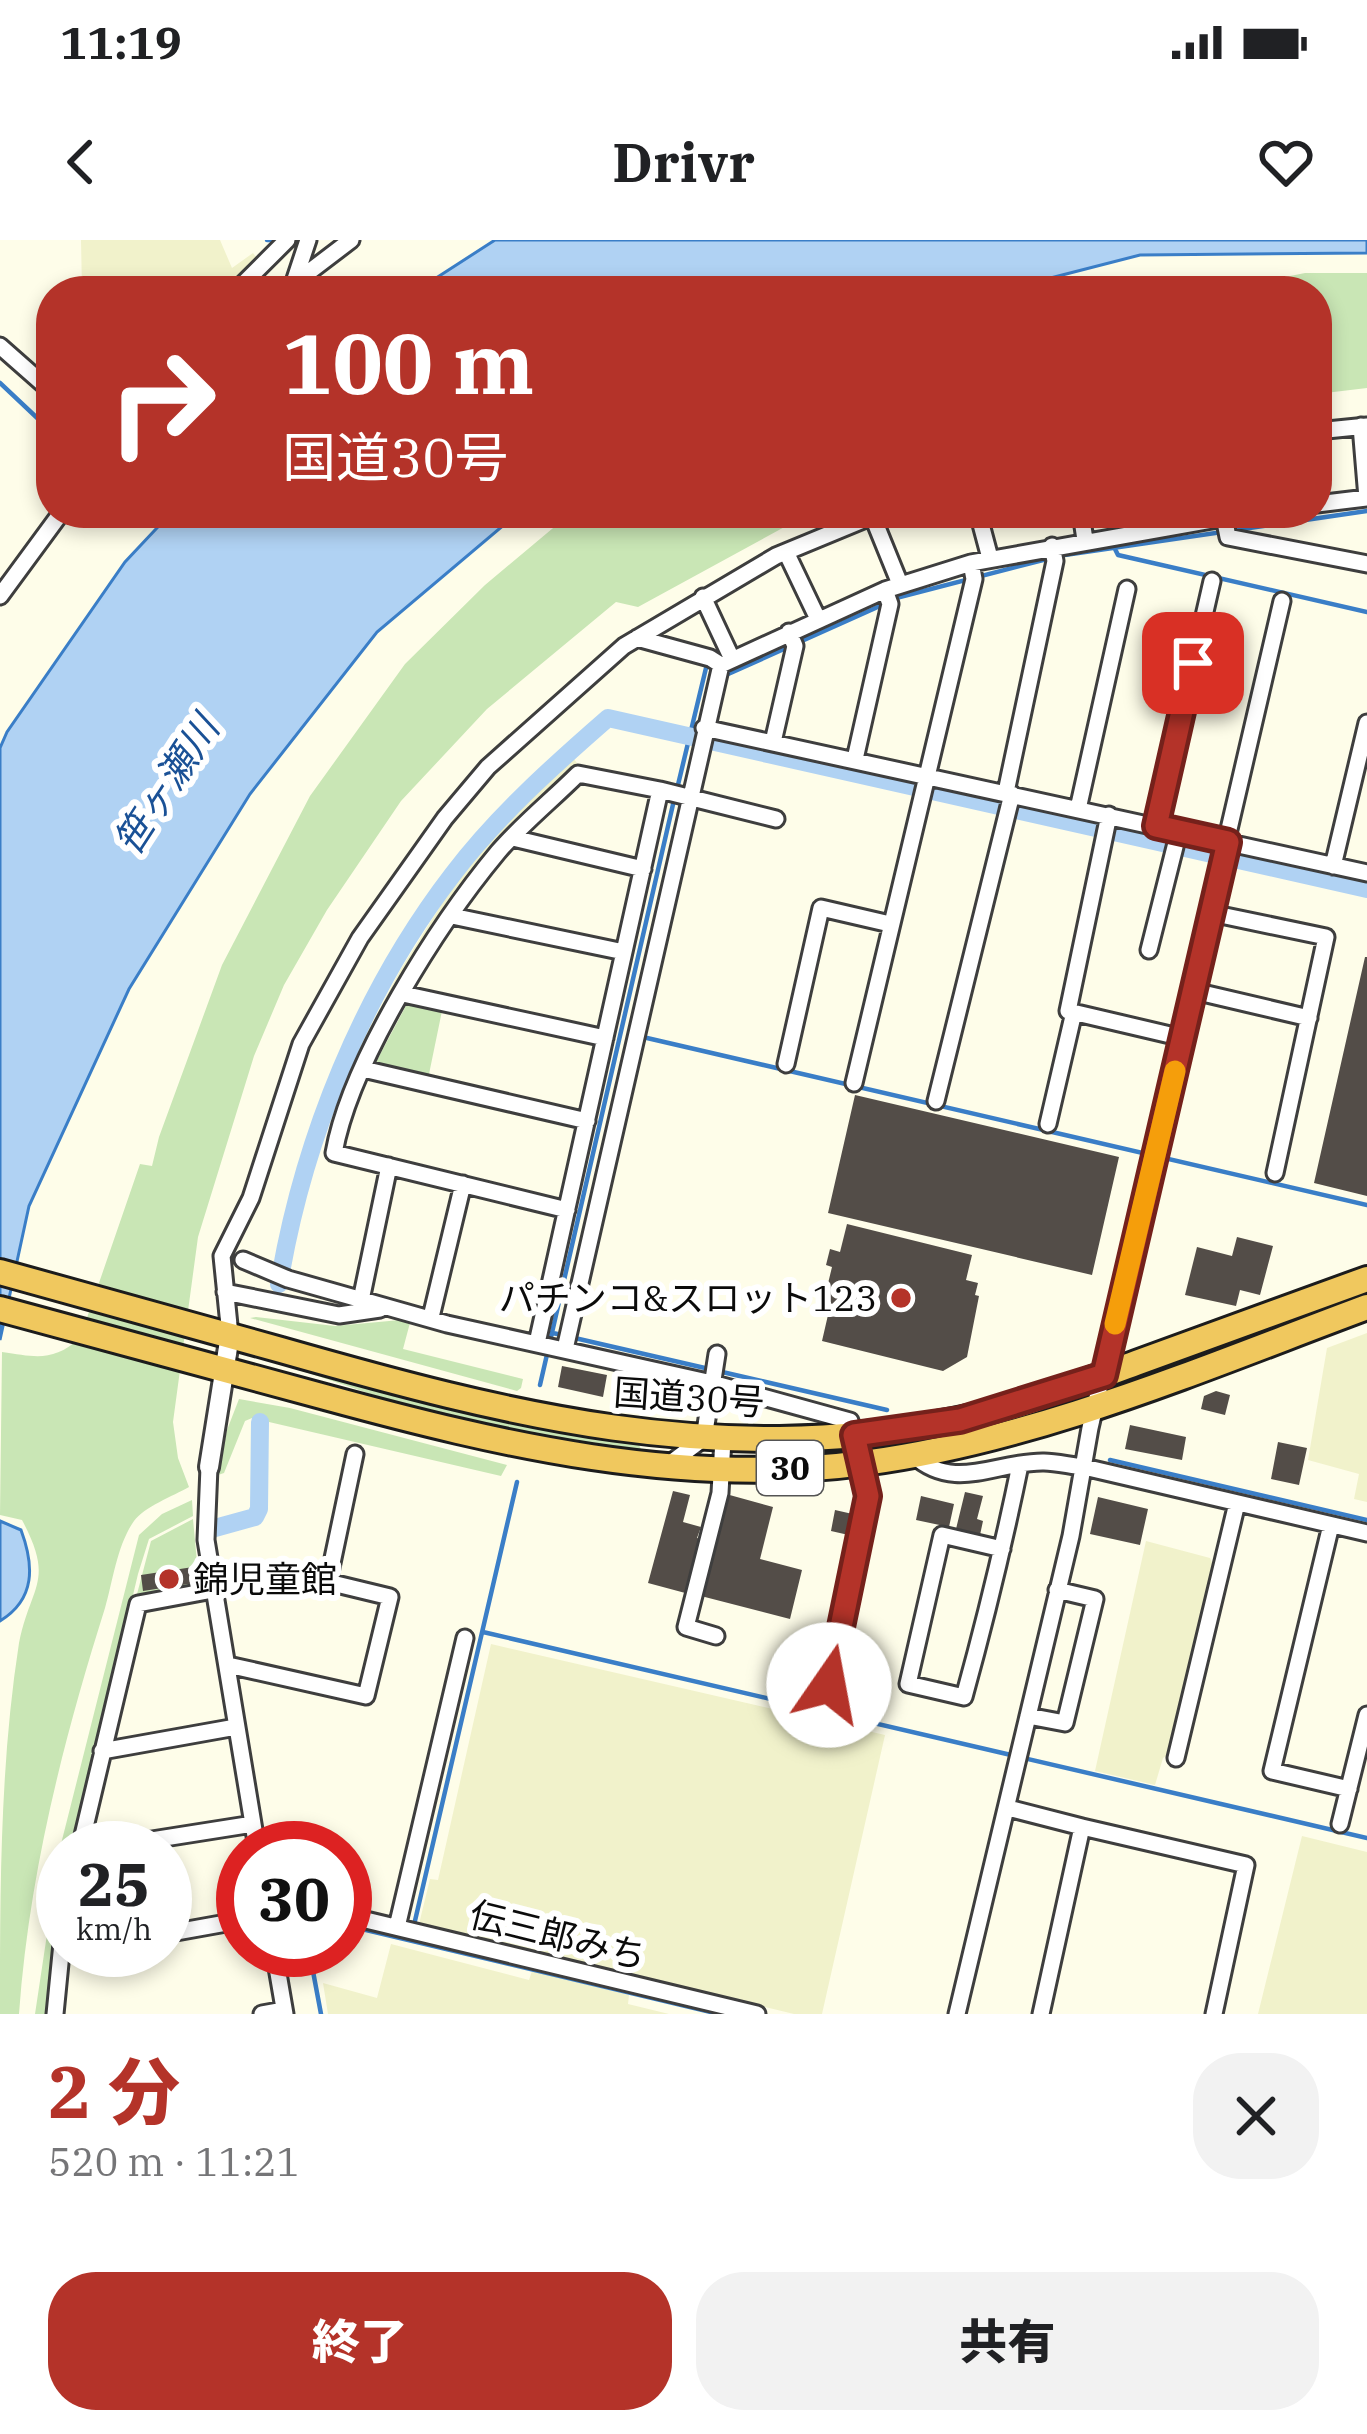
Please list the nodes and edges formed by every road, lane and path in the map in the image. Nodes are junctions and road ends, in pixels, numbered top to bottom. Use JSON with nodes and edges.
{"nodes":[{"id":1,"x":308,"y":240,"type":"edge"},
{"id":2,"x":351,"y":240,"type":"edge"},
{"id":3,"x":280,"y":244,"type":"edge"},
{"id":4,"x":250,"y":276,"type":"edge"},
{"id":5,"x":293,"y":276,"type":"edge"},
{"id":6,"x":304,"y":276,"type":"edge"},
{"id":7,"x":0,"y":346,"type":"edge"},
{"id":8,"x":36,"y":378,"type":"edge"},
{"id":9,"x":1364,"y":426,"type":"edge"},
{"id":10,"x":1332,"y":429,"type":"edge"},
{"id":11,"x":1367,"y":498,"type":"edge"},
{"id":12,"x":1332,"y":502,"type":"edge"},
{"id":13,"x":51,"y":528,"type":"edge"},
{"id":14,"x":843,"y":528,"type":"edge"},
{"id":15,"x":878,"y":528,"type":"edge"},
{"id":16,"x":982,"y":528,"type":"edge"},
{"id":17,"x":1084,"y":528,"type":"edge"},
{"id":18,"x":1139,"y":528,"type":"edge"},
{"id":19,"x":1269,"y":528,"type":"edge"},
{"id":20,"x":1085,"y":540,"type":"junction"},
{"id":21,"x":786,"y":552,"type":"junction"},
{"id":22,"x":1054,"y":553,"type":"junction"},
{"id":23,"x":990,"y":558,"type":"junction"},
{"id":24,"x":1367,"y":564,"type":"edge"},
{"id":25,"x":972,"y":571,"type":"junction"},
{"id":26,"x":1212,"y":581,"type":"dead end"},
{"id":27,"x":1127,"y":589,"type":"dead end"},
{"id":28,"x":890,"y":594,"type":"junction"},
{"id":29,"x":0,"y":596,"type":"edge"},
{"id":30,"x":703,"y":597,"type":"junction"},
{"id":31,"x":1282,"y":601,"type":"dead end"},
{"id":32,"x":818,"y":619,"type":"junction"},
{"id":33,"x":637,"y":638,"type":"junction"},
{"id":34,"x":792,"y":639,"type":"junction"},
{"id":35,"x":726,"y":662,"type":"junction"},
{"id":36,"x":1367,"y":723,"type":"edge"},
{"id":37,"x":702,"y":736,"type":"junction"},
{"id":38,"x":773,"y":742,"type":"junction"},
{"id":39,"x":855,"y":759,"type":"junction"},
{"id":40,"x":924,"y":784,"type":"junction"},
{"id":41,"x":675,"y":793,"type":"junction"},
{"id":42,"x":1009,"y":801,"type":"junction"},
{"id":43,"x":1078,"y":808,"type":"junction"},
{"id":44,"x":776,"y":819,"type":"dead end"},
{"id":45,"x":1107,"y":825,"type":"junction"},
{"id":46,"x":1156,"y":826,"type":"junction"},
{"id":47,"x":513,"y":838,"type":"junction"},
{"id":48,"x":1177,"y":842,"type":"junction"},
{"id":49,"x":1226,"y":853,"type":"junction"},
{"id":50,"x":1333,"y":866,"type":"junction"},
{"id":51,"x":643,"y":869,"type":"junction"},
{"id":52,"x":1367,"y":873,"type":"edge"},
{"id":53,"x":1211,"y":914,"type":"junction"},
{"id":54,"x":452,"y":916,"type":"junction"},
{"id":55,"x":890,"y":924,"type":"junction"},
{"id":56,"x":1149,"y":950,"type":"dead end"},
{"id":57,"x":624,"y":952,"type":"junction"},
{"id":58,"x":1193,"y":991,"type":"junction"},
{"id":59,"x":404,"y":994,"type":"junction"},
{"id":60,"x":1074,"y":1012,"type":"junction"},
{"id":61,"x":1309,"y":1018,"type":"junction"},
{"id":62,"x":605,"y":1038,"type":"junction"},
{"id":63,"x":1183,"y":1038,"type":"junction"},
{"id":64,"x":786,"y":1064,"type":"dead end"},
{"id":65,"x":363,"y":1070,"type":"junction"},
{"id":66,"x":854,"y":1083,"type":"dead end"},
{"id":67,"x":936,"y":1101,"type":"dead end"},
{"id":68,"x":586,"y":1121,"type":"junction"},
{"id":69,"x":1048,"y":1124,"type":"dead end"},
{"id":70,"x":389,"y":1166,"type":"junction"},
{"id":71,"x":1275,"y":1173,"type":"dead end"},
{"id":72,"x":463,"y":1184,"type":"junction"},
{"id":73,"x":567,"y":1210,"type":"junction"},
{"id":74,"x":244,"y":1260,"type":"dead end"},
{"id":75,"x":0,"y":1272,"type":"edge"},
{"id":76,"x":1367,"y":1279,"type":"edge"},
{"id":77,"x":225,"y":1292,"type":"junction"},
{"id":78,"x":362,"y":1300,"type":"junction"},
{"id":79,"x":389,"y":1307,"type":"junction"},
{"id":80,"x":1367,"y":1307,"type":"edge"},
{"id":81,"x":0,"y":1309,"type":"edge"},
{"id":82,"x":431,"y":1317,"type":"junction"},
{"id":83,"x":219,"y":1333,"type":"junction"},
{"id":84,"x":556,"y":1343,"type":"junction"},
{"id":85,"x":714,"y":1369,"type":"junction"},
{"id":86,"x":226,"y":1371,"type":"junction"},
{"id":87,"x":1104,"y":1375,"type":"junction"},
{"id":88,"x":1096,"y":1406,"type":"junction"},
{"id":89,"x":718,"y":1450,"type":"junction"},
{"id":90,"x":864,"y":1453,"type":"junction"},
{"id":91,"x":355,"y":1454,"type":"dead end"},
{"id":92,"x":913,"y":1455,"type":"junction"},
{"id":93,"x":1020,"y":1465,"type":"junction"},
{"id":94,"x":209,"y":1467,"type":"joint"},
{"id":95,"x":666,"y":1467,"type":"junction"},
{"id":96,"x":1084,"y":1467,"type":"junction"},
{"id":97,"x":1237,"y":1503,"type":"junction"},
{"id":98,"x":1331,"y":1525,"type":"junction"},
{"id":99,"x":1367,"y":1533,"type":"edge"},
{"id":100,"x":1003,"y":1549,"type":"junction"},
{"id":101,"x":213,"y":1590,"type":"junction"},
{"id":102,"x":1057,"y":1590,"type":"junction"},
{"id":103,"x":716,"y":1636,"type":"dead end"},
{"id":104,"x":466,"y":1638,"type":"dead end"},
{"id":105,"x":227,"y":1665,"type":"junction"},
{"id":106,"x":829,"y":1685,"type":"dead end"},
{"id":107,"x":1367,"y":1714,"type":"edge"},
{"id":108,"x":1028,"y":1716,"type":"junction"},
{"id":109,"x":236,"y":1726,"type":"junction"},
{"id":110,"x":102,"y":1751,"type":"junction"},
{"id":111,"x":1176,"y":1758,"type":"dead end"},
{"id":112,"x":1349,"y":1789,"type":"junction"},
{"id":113,"x":1007,"y":1808,"type":"junction"},
{"id":114,"x":86,"y":1821,"type":"edge"},
{"id":115,"x":252,"y":1821,"type":"edge"},
{"id":116,"x":1340,"y":1823,"type":"dead end"},
{"id":117,"x":1082,"y":1827,"type":"junction"},
{"id":118,"x":372,"y":1921,"type":"edge"},
{"id":119,"x":397,"y":1927,"type":"junction"},
{"id":120,"x":61,"y":1977,"type":"edge"},
{"id":121,"x":279,"y":1977,"type":"edge"},
{"id":122,"x":285,"y":2012,"type":"edge"},
{"id":123,"x":55,"y":2014,"type":"edge"},
{"id":124,"x":262,"y":2014,"type":"edge"},
{"id":125,"x":757,"y":2014,"type":"edge"},
{"id":126,"x":957,"y":2014,"type":"edge"},
{"id":127,"x":1042,"y":2014,"type":"edge"},
{"id":128,"x":1214,"y":2014,"type":"edge"}],
"edges":[{"from":1,"to":5,"type":"street"},
{"from":2,"to":6,"type":"street"},
{"from":3,"to":4,"type":"street"},
{"from":7,"to":8,"type":"street"},
{"from":9,"to":10,"type":"street"},
{"from":9,"to":11,"type":"street"},
{"from":11,"to":12,"type":"street"},
{"from":13,"to":29,"type":"street"},
{"from":14,"to":21,"type":"street"},
{"from":15,"to":28,"type":"street"},
{"from":16,"to":23,"type":"street"},
{"from":17,"to":20,"type":"street"},
{"from":18,"to":20,"type":"street"},
{"from":19,"to":24,"type":"street"},
{"from":20,"to":22,"type":"street"},
{"from":21,"to":30,"type":"street"},
{"from":21,"to":32,"type":"street"},
{"from":22,"to":23,"type":"street"},
{"from":22,"to":42,"type":"street"},
{"from":23,"to":25,"type":"street"},
{"from":25,"to":28,"type":"street"},
{"from":25,"to":40,"type":"street"},
{"from":26,"to":46,"type":"street"},
{"from":27,"to":43,"type":"street"},
{"from":28,"to":32,"type":"street"},
{"from":28,"to":39,"type":"street"},
{"from":30,"to":33,"type":"street"},
{"from":30,"to":35,"type":"street"},
{"from":31,"to":49,"type":"street"},
{"from":32,"to":34,"type":"street"},
{"from":33,"to":35,"type":"street"},
{"from":33,"to":77,"type":"street"},
{"from":34,"to":35,"type":"street"},
{"from":34,"to":38,"type":"street"},
{"from":35,"to":37,"type":"street"},
{"from":36,"to":50,"type":"street"},
{"from":37,"to":38,"type":"street"},
{"from":37,"to":41,"type":"street"},
{"from":38,"to":39,"type":"street"},
{"from":39,"to":40,"type":"street"},
{"from":40,"to":42,"type":"street"},
{"from":40,"to":55,"type":"street"},
{"from":41,"to":44,"type":"street"},
{"from":41,"to":47,"type":"street"},
{"from":41,"to":51,"type":"street"},
{"from":41,"to":84,"type":"street"},
{"from":42,"to":43,"type":"street"},
{"from":42,"to":67,"type":"street"},
{"from":43,"to":45,"type":"street"},
{"from":45,"to":46,"type":"street"},
{"from":45,"to":60,"type":"street"},
{"from":46,"to":48,"type":"street"},
{"from":47,"to":51,"type":"street"},
{"from":47,"to":54,"type":"street"},
{"from":48,"to":49,"type":"street"},
{"from":48,"to":56,"type":"street"},
{"from":49,"to":50,"type":"street"},
{"from":49,"to":53,"type":"street"},
{"from":50,"to":52,"type":"street"},
{"from":51,"to":57,"type":"street"},
{"from":53,"to":58,"type":"street"},
{"from":53,"to":61,"type":"street"},
{"from":54,"to":57,"type":"street"},
{"from":54,"to":59,"type":"street"},
{"from":55,"to":64,"type":"street"},
{"from":55,"to":66,"type":"street"},
{"from":57,"to":62,"type":"street"},
{"from":58,"to":61,"type":"street"},
{"from":58,"to":63,"type":"street"},
{"from":59,"to":62,"type":"street"},
{"from":59,"to":65,"type":"street"},
{"from":60,"to":63,"type":"street"},
{"from":60,"to":69,"type":"street"},
{"from":61,"to":71,"type":"street"},
{"from":62,"to":68,"type":"street"},
{"from":63,"to":87,"type":"street"},
{"from":65,"to":68,"type":"street"},
{"from":65,"to":70,"type":"street"},
{"from":68,"to":73,"type":"street"},
{"from":70,"to":72,"type":"street"},
{"from":70,"to":78,"type":"street"},
{"from":72,"to":73,"type":"street"},
{"from":72,"to":82,"type":"street"},
{"from":73,"to":84,"type":"street"},
{"from":74,"to":78,"type":"street"},
{"from":75,"to":83,"type":"highway","name":"国道30号","number":"30"},
{"from":76,"to":87,"type":"highway","name":"国道30号","number":"30"},
{"from":77,"to":79,"type":"street"},
{"from":77,"to":83,"type":"street"},
{"from":78,"to":79,"type":"street"},
{"from":79,"to":82,"type":"street"},
{"from":80,"to":88,"type":"highway","name":"国道30号","number":"30"},
{"from":81,"to":86,"type":"highway","name":"国道30号","number":"30"},
{"from":82,"to":84,"type":"street"},
{"from":83,"to":86,"type":"street"},
{"from":83,"to":89,"type":"highway","name":"国道30号","number":"30"},
{"from":84,"to":85,"type":"street"},
{"from":85,"to":89,"type":"street"},
{"from":85,"to":90,"type":"street"},
{"from":86,"to":94,"type":"street"},
{"from":86,"to":95,"type":"highway","name":"国道30号","number":"30"},
{"from":87,"to":88,"type":"street"},
{"from":87,"to":90,"type":"highway","name":"国道30号","number":"30"},
{"from":88,"to":92,"type":"highway","name":"国道30号","number":"30"},
{"from":88,"to":96,"type":"street"},
{"from":89,"to":90,"type":"highway","name":"国道30号","number":"30"},
{"from":89,"to":95,"type":"highway","name":"国道30号","number":"30"},
{"from":89,"to":95,"type":"street"},
{"from":89,"to":103,"type":"street"},
{"from":90,"to":92,"type":"highway","name":"国道30号","number":"30"},
{"from":90,"to":106,"type":"street"},
{"from":91,"to":105,"type":"street"},
{"from":92,"to":93,"type":"street"},
{"from":93,"to":96,"type":"street"},
{"from":93,"to":100,"type":"street"},
{"from":94,"to":101,"type":"street"},
{"from":96,"to":97,"type":"street"},
{"from":96,"to":102,"type":"street"},
{"from":97,"to":98,"type":"street"},
{"from":97,"to":111,"type":"street"},
{"from":98,"to":99,"type":"street"},
{"from":98,"to":112,"type":"street"},
{"from":100,"to":100,"type":"street"},
{"from":101,"to":105,"type":"street"},
{"from":101,"to":110,"type":"street"},
{"from":102,"to":108,"type":"street"},
{"from":102,"to":108,"type":"street"},
{"from":104,"to":119,"type":"street"},
{"from":105,"to":109,"type":"street"},
{"from":107,"to":112,"type":"street"},
{"from":108,"to":113,"type":"street"},
{"from":109,"to":110,"type":"street"},
{"from":109,"to":115,"type":"street"},
{"from":110,"to":114,"type":"street"},
{"from":112,"to":116,"type":"street"},
{"from":113,"to":117,"type":"street"},
{"from":113,"to":126,"type":"street"},
{"from":117,"to":127,"type":"street"},
{"from":117,"to":128,"type":"street"},
{"from":118,"to":119,"type":"street","name":"伝三郎みち"},
{"from":119,"to":125,"type":"street","name":"伝三郎みち"},
{"from":120,"to":123,"type":"street"},
{"from":121,"to":122,"type":"street"},
{"from":122,"to":124,"type":"street"}]}
